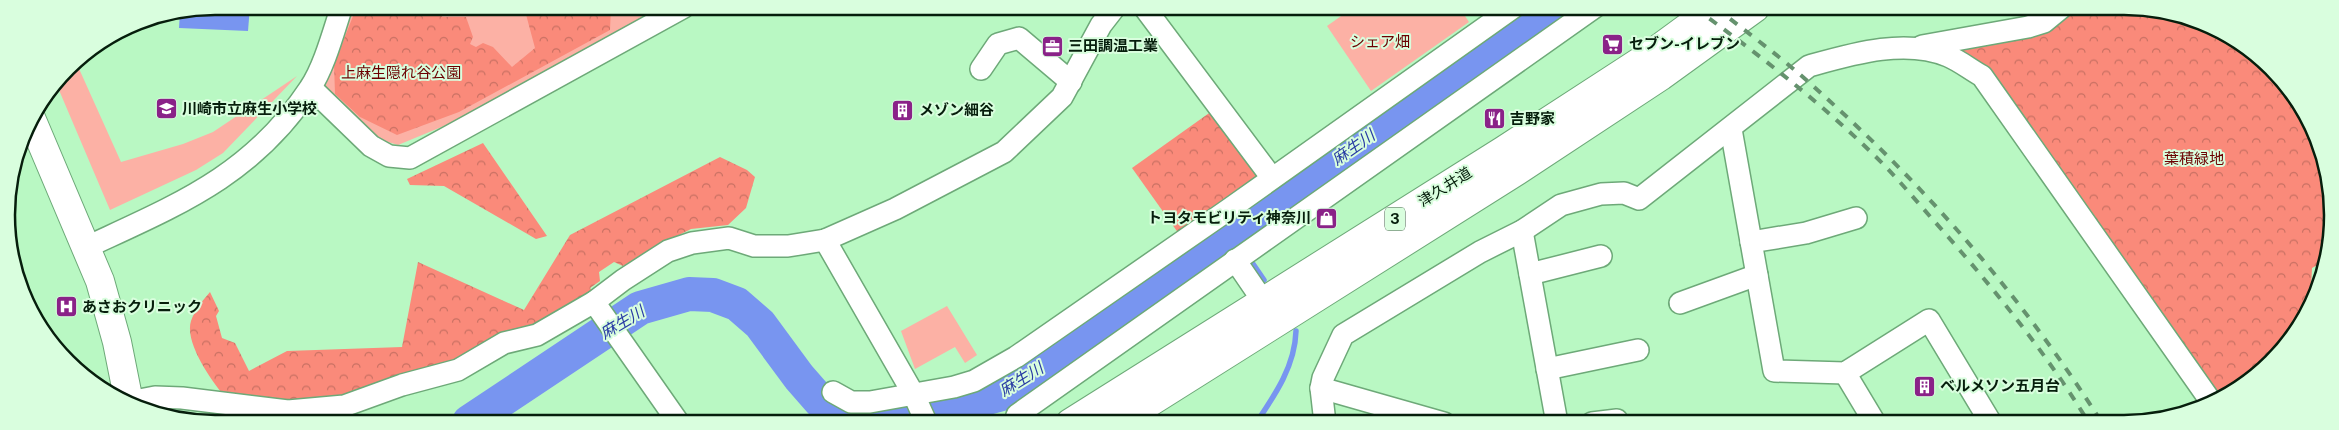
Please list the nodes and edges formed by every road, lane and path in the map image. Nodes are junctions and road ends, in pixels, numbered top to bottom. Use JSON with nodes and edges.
{"nodes":[{"id":1,"x":339,"y":15,"type":"edge"},
{"id":2,"x":669,"y":15,"type":"edge"},
{"id":3,"x":1109,"y":15,"type":"edge"},
{"id":4,"x":1150,"y":15,"type":"edge"},
{"id":5,"x":1503,"y":15,"type":"edge"},
{"id":6,"x":1585,"y":15,"type":"edge"},
{"id":7,"x":1704,"y":15,"type":"edge"},
{"id":8,"x":1745,"y":15,"type":"edge"},
{"id":9,"x":2052,"y":15,"type":"edge"},
{"id":10,"x":1913,"y":48,"type":"junction"},
{"id":11,"x":981,"y":69,"type":"dead end"},
{"id":12,"x":1071,"y":82,"type":"junction"},
{"id":13,"x":310,"y":88,"type":"junction"},
{"id":14,"x":35,"y":128,"type":"edge"},
{"id":15,"x":1731,"y":129,"type":"junction"},
{"id":16,"x":1272,"y":178,"type":"junction"},
{"id":17,"x":1856,"y":218,"type":"dead end"},
{"id":18,"x":1522,"y":231,"type":"junction"},
{"id":19,"x":825,"y":240,"type":"junction"},
{"id":20,"x":1751,"y":242,"type":"junction"},
{"id":21,"x":87,"y":247,"type":"junction"},
{"id":22,"x":1601,"y":256,"type":"dead end"},
{"id":23,"x":1236,"y":260,"type":"junction"},
{"id":24,"x":1530,"y":274,"type":"junction"},
{"id":25,"x":1757,"y":275,"type":"junction"},
{"id":26,"x":1263,"y":302,"type":"junction"},
{"id":27,"x":1680,"y":303,"type":"dead end"},
{"id":28,"x":605,"y":318,"type":"junction"},
{"id":29,"x":1638,"y":350,"type":"dead end"},
{"id":30,"x":1547,"y":369,"type":"junction"},
{"id":31,"x":1845,"y":373,"type":"junction"},
{"id":32,"x":1321,"y":388,"type":"junction"},
{"id":33,"x":833,"y":392,"type":"dead end"},
{"id":34,"x":127,"y":394,"type":"edge"},
{"id":35,"x":2208,"y":396,"type":"edge"},
{"id":36,"x":915,"y":399,"type":"junction"},
{"id":37,"x":139,"y":400,"type":"edge"},
{"id":38,"x":673,"y":415,"type":"edge"},
{"id":39,"x":923,"y":415,"type":"edge"},
{"id":40,"x":1017,"y":415,"type":"edge"},
{"id":41,"x":1083,"y":415,"type":"edge"},
{"id":42,"x":1130,"y":415,"type":"edge"},
{"id":43,"x":1324,"y":415,"type":"edge"},
{"id":44,"x":1416,"y":415,"type":"edge"},
{"id":45,"x":1556,"y":415,"type":"edge"},
{"id":46,"x":1870,"y":415,"type":"edge"},
{"id":47,"x":1986,"y":415,"type":"edge"}],
"edges":[{"from":1,"to":13,"type":"street"},
{"from":2,"to":13,"type":"street"},
{"from":3,"to":12,"type":"street"},
{"from":4,"to":16,"type":"street"},
{"from":5,"to":16,"type":"street"},
{"from":6,"to":23,"type":"street"},
{"from":7,"to":26,"type":"main road","name":"津久井道","number":"3"},
{"from":8,"to":42,"type":"main road","name":"津久井道","number":"3"},
{"from":9,"to":10,"type":"street"},
{"from":10,"to":15,"type":"street"},
{"from":10,"to":35,"type":"street"},
{"from":11,"to":12,"type":"street"},
{"from":12,"to":19,"type":"street"},
{"from":13,"to":21,"type":"street"},
{"from":14,"to":21,"type":"main road"},
{"from":15,"to":18,"type":"street"},
{"from":15,"to":20,"type":"street"},
{"from":16,"to":36,"type":"street"},
{"from":17,"to":20,"type":"street"},
{"from":18,"to":24,"type":"street"},
{"from":18,"to":32,"type":"street"},
{"from":19,"to":28,"type":"street"},
{"from":19,"to":36,"type":"street"},
{"from":20,"to":25,"type":"street"},
{"from":21,"to":34,"type":"main road"},
{"from":22,"to":24,"type":"street"},
{"from":23,"to":26,"type":"street"},
{"from":23,"to":40,"type":"street"},
{"from":24,"to":30,"type":"street"},
{"from":25,"to":27,"type":"street"},
{"from":25,"to":31,"type":"street"},
{"from":26,"to":41,"type":"main road","name":"津久井道","number":"3"},
{"from":28,"to":37,"type":"street"},
{"from":28,"to":38,"type":"street"},
{"from":29,"to":30,"type":"street"},
{"from":30,"to":45,"type":"street"},
{"from":31,"to":46,"type":"street"},
{"from":31,"to":47,"type":"street"},
{"from":32,"to":43,"type":"street"},
{"from":32,"to":44,"type":"street"},
{"from":33,"to":36,"type":"street"},
{"from":36,"to":39,"type":"street"}]}
